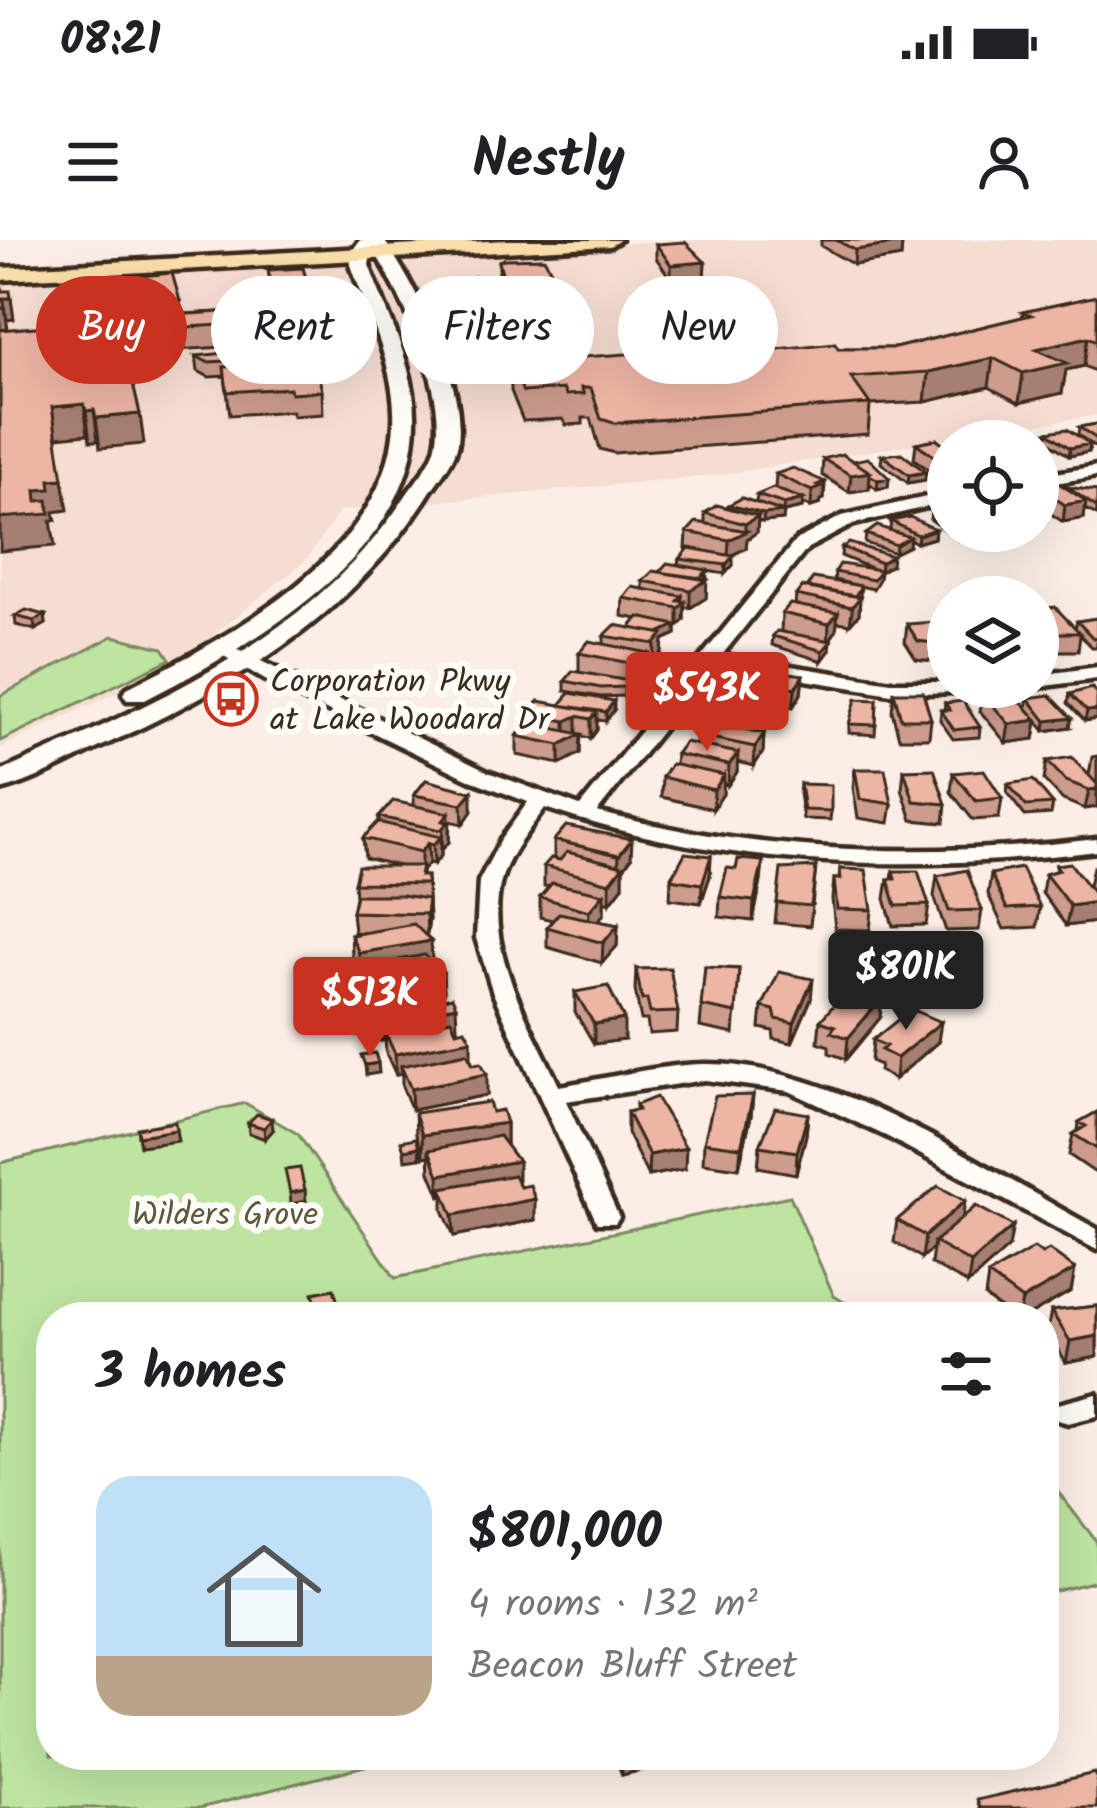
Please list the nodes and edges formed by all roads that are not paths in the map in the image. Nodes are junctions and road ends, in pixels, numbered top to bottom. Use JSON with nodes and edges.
{"nodes":[{"id":1,"x":274,"y":240,"type":"edge"},
{"id":2,"x":610,"y":240,"type":"edge"},
{"id":3,"x":372,"y":247,"type":"edge"},
{"id":4,"x":0,"y":255,"type":"edge"},
{"id":5,"x":0,"y":274,"type":"edge"},
{"id":6,"x":1097,"y":471,"type":"edge"},
{"id":7,"x":1059,"y":478,"type":"edge"},
{"id":8,"x":927,"y":501,"type":"edge"},
{"id":9,"x":219,"y":649,"type":"junction"},
{"id":10,"x":711,"y":659,"type":"junction"},
{"id":11,"x":242,"y":662,"type":"junction"},
{"id":12,"x":1097,"y":673,"type":"edge"},
{"id":13,"x":1059,"y":678,"type":"edge"},
{"id":14,"x":927,"y":687,"type":"edge"},
{"id":15,"x":0,"y":756,"type":"edge"},
{"id":16,"x":0,"y":782,"type":"edge"},
{"id":17,"x":540,"y":800,"type":"junction"},
{"id":18,"x":586,"y":812,"type":"junction"},
{"id":19,"x":1097,"y":845,"type":"edge"},
{"id":20,"x":553,"y":1095,"type":"junction"},
{"id":21,"x":606,"y":1217,"type":"dead end"},
{"id":22,"x":1097,"y":1241,"type":"edge"}],
"edges":[{"from":1,"to":4,"type":"main road"},
{"from":2,"to":3,"type":"main road"},
{"from":3,"to":5,"type":"main road"},
{"from":3,"to":9,"type":"main road"},
{"from":3,"to":11,"type":"main road"},
{"from":6,"to":7,"type":"street"},
{"from":8,"to":10,"type":"street"},
{"from":9,"to":11,"type":"street"},
{"from":9,"to":15,"type":"main road"},
{"from":10,"to":14,"type":"street"},
{"from":10,"to":18,"type":"street"},
{"from":11,"to":16,"type":"main road"},
{"from":11,"to":17,"type":"street"},
{"from":12,"to":13,"type":"street"},
{"from":17,"to":18,"type":"street"},
{"from":17,"to":20,"type":"street"},
{"from":18,"to":19,"type":"street"},
{"from":20,"to":21,"type":"street"},
{"from":20,"to":22,"type":"street"}]}
